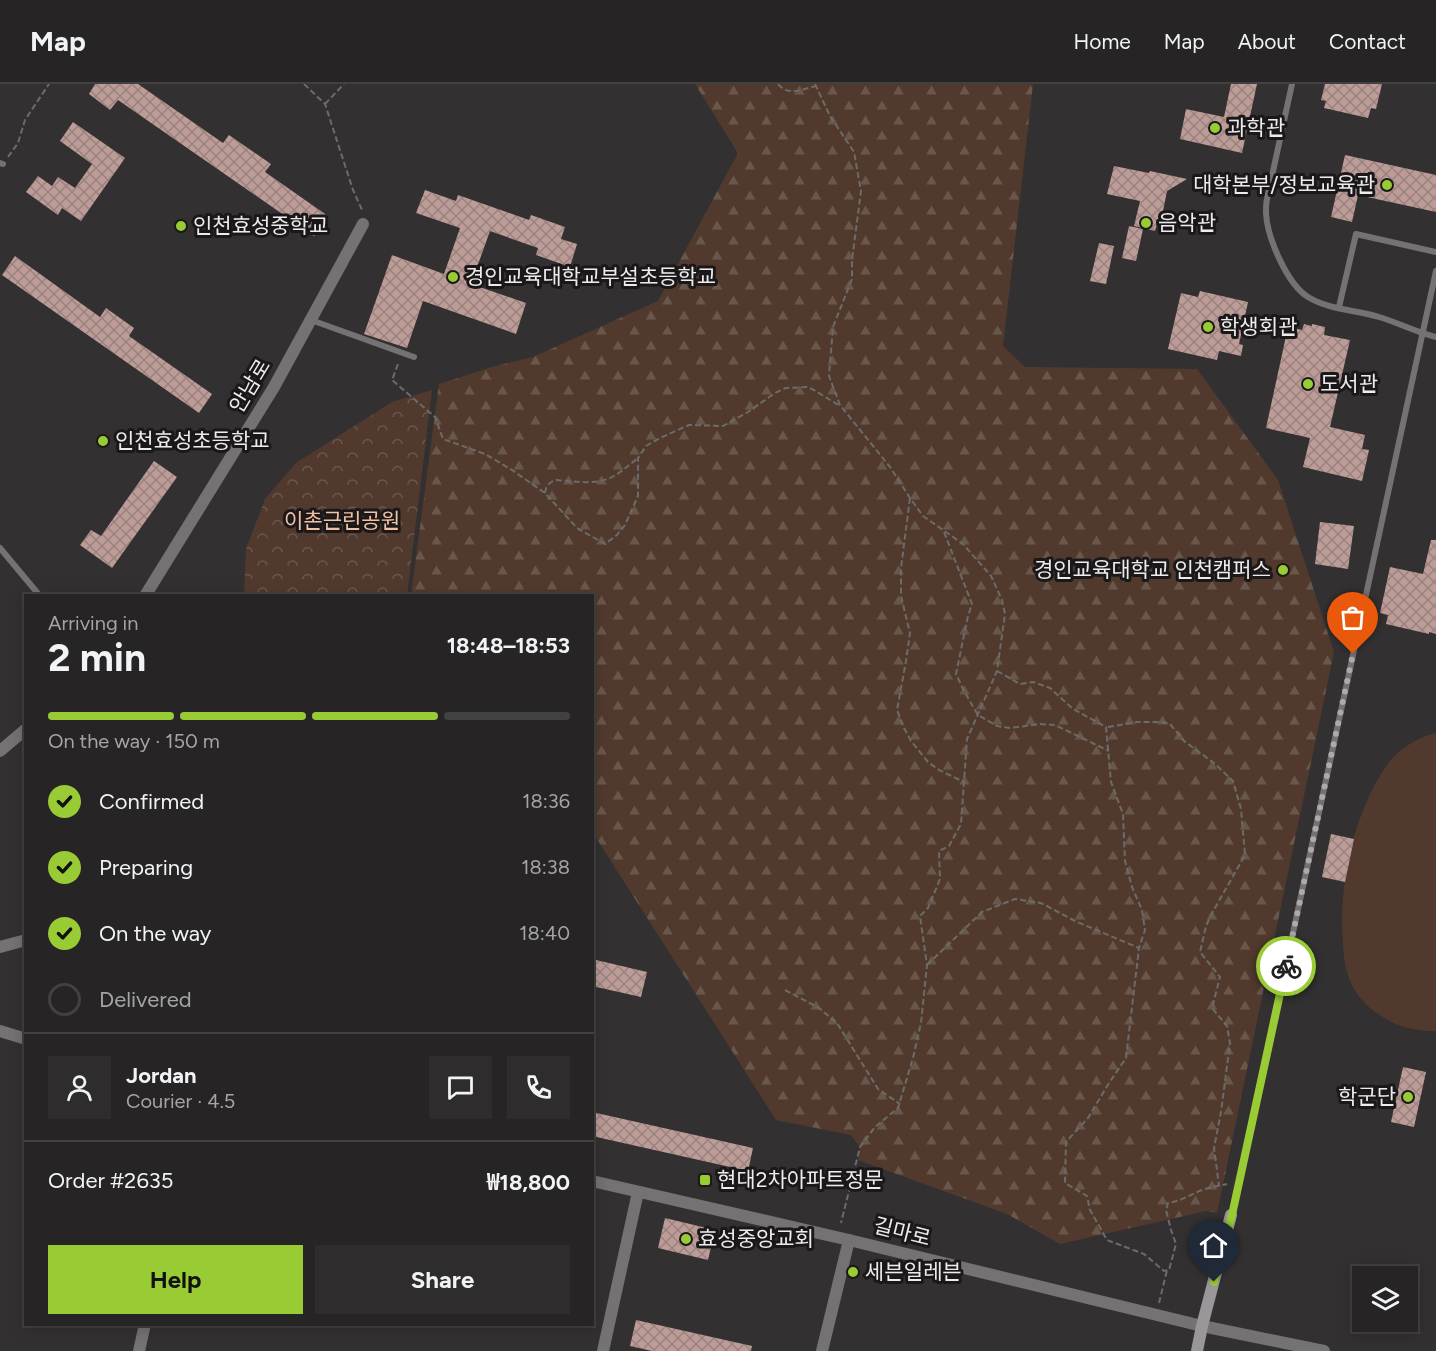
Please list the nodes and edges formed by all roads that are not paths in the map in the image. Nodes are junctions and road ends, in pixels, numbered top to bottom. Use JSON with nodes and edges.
{"nodes":[{"id":1,"x":1292,"y":84,"type":"edge"},
{"id":2,"x":363,"y":224,"type":"road end"},
{"id":3,"x":1436,"y":252,"type":"edge"},
{"id":4,"x":1436,"y":271,"type":"edge"},
{"id":5,"x":1339,"y":307,"type":"junction"},
{"id":6,"x":311,"y":320,"type":"junction"},
{"id":7,"x":1422,"y":334,"type":"junction"},
{"id":8,"x":1436,"y":337,"type":"edge"},
{"id":9,"x":414,"y":357,"type":"dead end"},
{"id":10,"x":0,"y":548,"type":"edge"},
{"id":11,"x":38,"y":594,"type":"edge"},
{"id":12,"x":146,"y":594,"type":"edge"},
{"id":13,"x":24,"y":731,"type":"edge"},
{"id":14,"x":0,"y":751,"type":"edge"},
{"id":15,"x":24,"y":941,"type":"edge"},
{"id":16,"x":0,"y":947,"type":"edge"},
{"id":17,"x":0,"y":1031,"type":"edge"},
{"id":18,"x":24,"y":1038,"type":"edge"},
{"id":19,"x":594,"y":1181,"type":"edge"},
{"id":20,"x":638,"y":1192,"type":"junction"},
{"id":21,"x":1232,"y":1215,"type":"joint"},
{"id":22,"x":843,"y":1238,"type":"junction"},
{"id":23,"x":145,"y":1326,"type":"edge"},
{"id":24,"x":1202,"y":1326,"type":"junction"},
{"id":25,"x":139,"y":1351,"type":"edge"},
{"id":26,"x":603,"y":1351,"type":"edge"},
{"id":27,"x":822,"y":1351,"type":"edge"},
{"id":28,"x":1197,"y":1351,"type":"edge"},
{"id":29,"x":1324,"y":1351,"type":"edge"}],
"edges":[{"from":1,"to":5,"type":"lane"},
{"from":2,"to":6,"type":"street","name":"안남로"},
{"from":3,"to":5,"type":"lane"},
{"from":4,"to":7,"type":"lane"},
{"from":5,"to":7,"type":"lane"},
{"from":6,"to":9,"type":"lane"},
{"from":6,"to":12,"type":"street","name":"안남로"},
{"from":7,"to":8,"type":"lane"},
{"from":7,"to":21,"type":"lane"},
{"from":10,"to":11,"type":"lane"},
{"from":13,"to":14,"type":"street"},
{"from":15,"to":16,"type":"street"},
{"from":17,"to":18,"type":"street"},
{"from":19,"to":20,"type":"street","name":"길마로"},
{"from":20,"to":22,"type":"street","name":"길마로"},
{"from":20,"to":26,"type":"street"},
{"from":21,"to":24,"type":"street"},
{"from":22,"to":24,"type":"street","name":"길마로"},
{"from":22,"to":27,"type":"street"},
{"from":23,"to":25,"type":"street"},
{"from":24,"to":28,"type":"street"},
{"from":24,"to":29,"type":"street","name":"길마로"}]}
